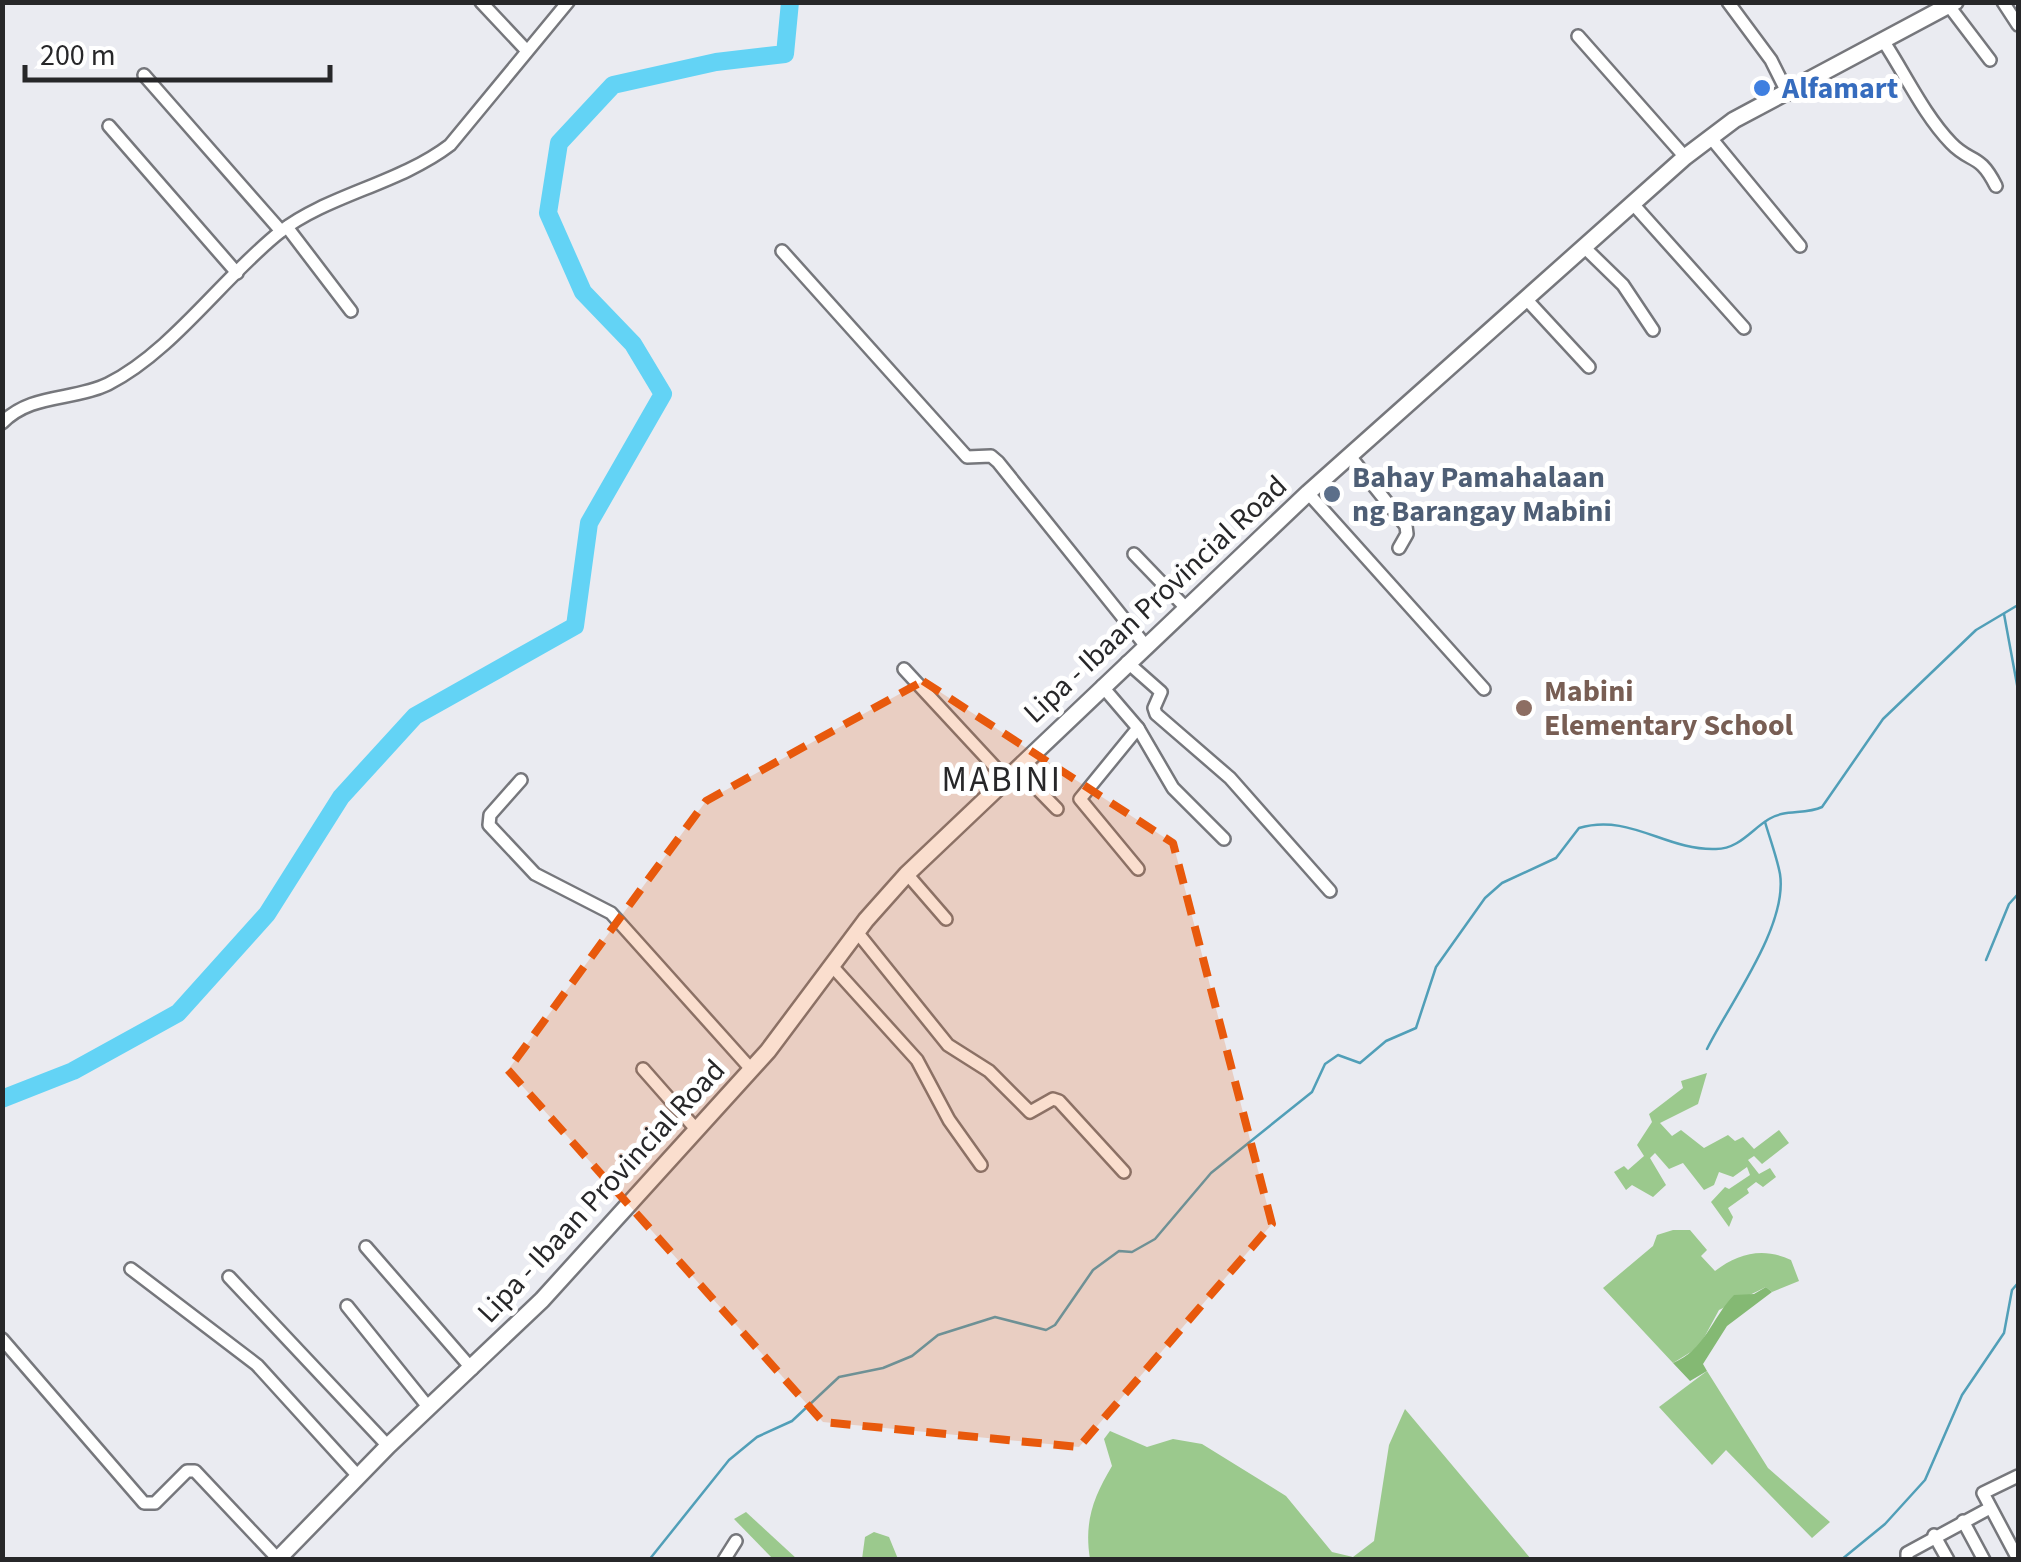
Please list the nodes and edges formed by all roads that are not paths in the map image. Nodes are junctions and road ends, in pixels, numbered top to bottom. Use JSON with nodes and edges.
{"nodes":[{"id":1,"x":481,"y":2,"type":"edge"},
{"id":2,"x":568,"y":2,"type":"edge"},
{"id":3,"x":1728,"y":2,"type":"edge"},
{"id":4,"x":2003,"y":2,"type":"edge"},
{"id":5,"x":1952,"y":4,"type":"edge"},
{"id":6,"x":2018,"y":25,"type":"edge"},
{"id":7,"x":1578,"y":36,"type":"dead end"},
{"id":8,"x":1884,"y":42,"type":"junction"},
{"id":9,"x":527,"y":51,"type":"junction"},
{"id":10,"x":1990,"y":60,"type":"dead end"},
{"id":11,"x":144,"y":75,"type":"dead end"},
{"id":12,"x":1788,"y":94,"type":"junction"},
{"id":13,"x":110,"y":126,"type":"dead end"},
{"id":14,"x":1710,"y":138,"type":"junction"},
{"id":15,"x":1685,"y":157,"type":"junction"},
{"id":16,"x":1996,"y":186,"type":"dead end"},
{"id":17,"x":1633,"y":204,"type":"junction"},
{"id":18,"x":284,"y":229,"type":"junction"},
{"id":19,"x":1800,"y":246,"type":"dead end"},
{"id":20,"x":1584,"y":247,"type":"junction"},
{"id":21,"x":782,"y":250,"type":"dead end"},
{"id":22,"x":236,"y":272,"type":"junction"},
{"id":23,"x":1527,"y":300,"type":"junction"},
{"id":24,"x":351,"y":312,"type":"dead end"},
{"id":25,"x":1744,"y":328,"type":"dead end"},
{"id":26,"x":1653,"y":330,"type":"dead end"},
{"id":27,"x":1589,"y":367,"type":"dead end"},
{"id":28,"x":2,"y":423,"type":"edge"},
{"id":29,"x":1349,"y":456,"type":"junction"},
{"id":30,"x":1308,"y":492,"type":"junction"},
{"id":31,"x":1399,"y":548,"type":"dead end"},
{"id":32,"x":1134,"y":554,"type":"dead end"},
{"id":33,"x":1185,"y":607,"type":"junction"},
{"id":34,"x":1145,"y":645,"type":"junction"},
{"id":35,"x":1128,"y":662,"type":"junction"},
{"id":36,"x":904,"y":670,"type":"dead end"},
{"id":37,"x":1102,"y":686,"type":"junction"},
{"id":38,"x":1484,"y":689,"type":"dead end"},
{"id":39,"x":1138,"y":728,"type":"junction"},
{"id":40,"x":1011,"y":773,"type":"junction"},
{"id":41,"x":522,"y":780,"type":"dead end"},
{"id":42,"x":1058,"y":809,"type":"dead end"},
{"id":43,"x":1224,"y":839,"type":"dead end"},
{"id":44,"x":1138,"y":869,"type":"dead end"},
{"id":45,"x":908,"y":874,"type":"junction"},
{"id":46,"x":1330,"y":890,"type":"dead end"},
{"id":47,"x":946,"y":919,"type":"dead end"},
{"id":48,"x":857,"y":932,"type":"junction"},
{"id":49,"x":832,"y":966,"type":"junction"},
{"id":50,"x":643,"y":1068,"type":"dead end"},
{"id":51,"x":751,"y":1069,"type":"junction"},
{"id":52,"x":695,"y":1128,"type":"junction"},
{"id":53,"x":981,"y":1165,"type":"dead end"},
{"id":54,"x":1124,"y":1172,"type":"dead end"},
{"id":55,"x":366,"y":1247,"type":"dead end"},
{"id":56,"x":130,"y":1269,"type":"dead end"},
{"id":57,"x":228,"y":1277,"type":"dead end"},
{"id":58,"x":346,"y":1306,"type":"dead end"},
{"id":59,"x":2,"y":1339,"type":"edge"},
{"id":60,"x":472,"y":1369,"type":"junction"},
{"id":61,"x":429,"y":1408,"type":"junction"},
{"id":62,"x":388,"y":1446,"type":"junction"},
{"id":63,"x":358,"y":1476,"type":"junction"},
{"id":64,"x":2018,"y":1476,"type":"edge"},
{"id":65,"x":1990,"y":1508,"type":"junction"},
{"id":66,"x":1963,"y":1521,"type":"junction"},
{"id":67,"x":1934,"y":1535,"type":"junction"},
{"id":68,"x":736,"y":1541,"type":"dead end"},
{"id":69,"x":278,"y":1559,"type":"edge"},
{"id":70,"x":2018,"y":1559,"type":"edge"},
{"id":71,"x":724,"y":1560,"type":"edge"},
{"id":72,"x":1907,"y":1560,"type":"edge"},
{"id":73,"x":1948,"y":1560,"type":"edge"},
{"id":74,"x":1984,"y":1560,"type":"edge"}],
"edges":[{"from":1,"to":9,"type":"street"},
{"from":2,"to":9,"type":"street"},
{"from":3,"to":12,"type":"street"},
{"from":4,"to":6,"type":"street"},
{"from":5,"to":8,"type":"main road","name":"Lipa - Ibaan Provincial Road"},
{"from":5,"to":10,"type":"street"},
{"from":7,"to":15,"type":"street"},
{"from":8,"to":12,"type":"main road","name":"Lipa - Ibaan Provincial Road"},
{"from":8,"to":16,"type":"street"},
{"from":9,"to":18,"type":"street"},
{"from":11,"to":18,"type":"street"},
{"from":12,"to":14,"type":"main road","name":"Lipa - Ibaan Provincial Road"},
{"from":13,"to":22,"type":"street"},
{"from":14,"to":15,"type":"main road","name":"Lipa - Ibaan Provincial Road"},
{"from":14,"to":19,"type":"street"},
{"from":15,"to":17,"type":"main road","name":"Lipa - Ibaan Provincial Road"},
{"from":17,"to":20,"type":"main road","name":"Lipa - Ibaan Provincial Road"},
{"from":17,"to":25,"type":"street"},
{"from":18,"to":22,"type":"street"},
{"from":18,"to":24,"type":"street"},
{"from":20,"to":23,"type":"main road","name":"Lipa - Ibaan Provincial Road"},
{"from":20,"to":26,"type":"street"},
{"from":21,"to":34,"type":"street"},
{"from":22,"to":28,"type":"street"},
{"from":23,"to":27,"type":"street"},
{"from":23,"to":29,"type":"main road","name":"Lipa - Ibaan Provincial Road"},
{"from":29,"to":30,"type":"main road","name":"Lipa - Ibaan Provincial Road"},
{"from":29,"to":31,"type":"street"},
{"from":30,"to":33,"type":"main road","name":"Lipa - Ibaan Provincial Road"},
{"from":30,"to":38,"type":"street"},
{"from":32,"to":33,"type":"street"},
{"from":33,"to":34,"type":"main road","name":"Lipa - Ibaan Provincial Road"},
{"from":34,"to":35,"type":"main road","name":"Lipa - Ibaan Provincial Road"},
{"from":35,"to":37,"type":"main road","name":"Lipa - Ibaan Provincial Road"},
{"from":35,"to":46,"type":"street"},
{"from":36,"to":40,"type":"street"},
{"from":37,"to":39,"type":"street"},
{"from":37,"to":40,"type":"main road","name":"Lipa - Ibaan Provincial Road"},
{"from":39,"to":43,"type":"street"},
{"from":39,"to":44,"type":"street"},
{"from":40,"to":42,"type":"street"},
{"from":40,"to":45,"type":"main road","name":"Lipa - Ibaan Provincial Road"},
{"from":41,"to":51,"type":"street"},
{"from":45,"to":47,"type":"street"},
{"from":45,"to":48,"type":"main road","name":"Lipa - Ibaan Provincial Road"},
{"from":48,"to":49,"type":"main road","name":"Lipa - Ibaan Provincial Road"},
{"from":48,"to":54,"type":"street"},
{"from":49,"to":51,"type":"main road","name":"Lipa - Ibaan Provincial Road"},
{"from":49,"to":53,"type":"street"},
{"from":50,"to":52,"type":"street"},
{"from":51,"to":52,"type":"main road","name":"Lipa - Ibaan Provincial Road"},
{"from":52,"to":60,"type":"main road","name":"Lipa - Ibaan Provincial Road"},
{"from":55,"to":60,"type":"street"},
{"from":56,"to":63,"type":"street"},
{"from":57,"to":62,"type":"street"},
{"from":58,"to":61,"type":"street"},
{"from":59,"to":69,"type":"street"},
{"from":60,"to":61,"type":"main road","name":"Lipa - Ibaan Provincial Road"},
{"from":61,"to":62,"type":"main road","name":"Lipa - Ibaan Provincial Road"},
{"from":62,"to":63,"type":"main road","name":"Lipa - Ibaan Provincial Road"},
{"from":63,"to":69,"type":"main road","name":"Lipa - Ibaan Provincial Road"},
{"from":64,"to":65,"type":"street"},
{"from":65,"to":66,"type":"street"},
{"from":65,"to":70,"type":"street"},
{"from":66,"to":67,"type":"street"},
{"from":66,"to":74,"type":"street"},
{"from":67,"to":72,"type":"street"},
{"from":67,"to":73,"type":"street"},
{"from":68,"to":71,"type":"street"}]}
